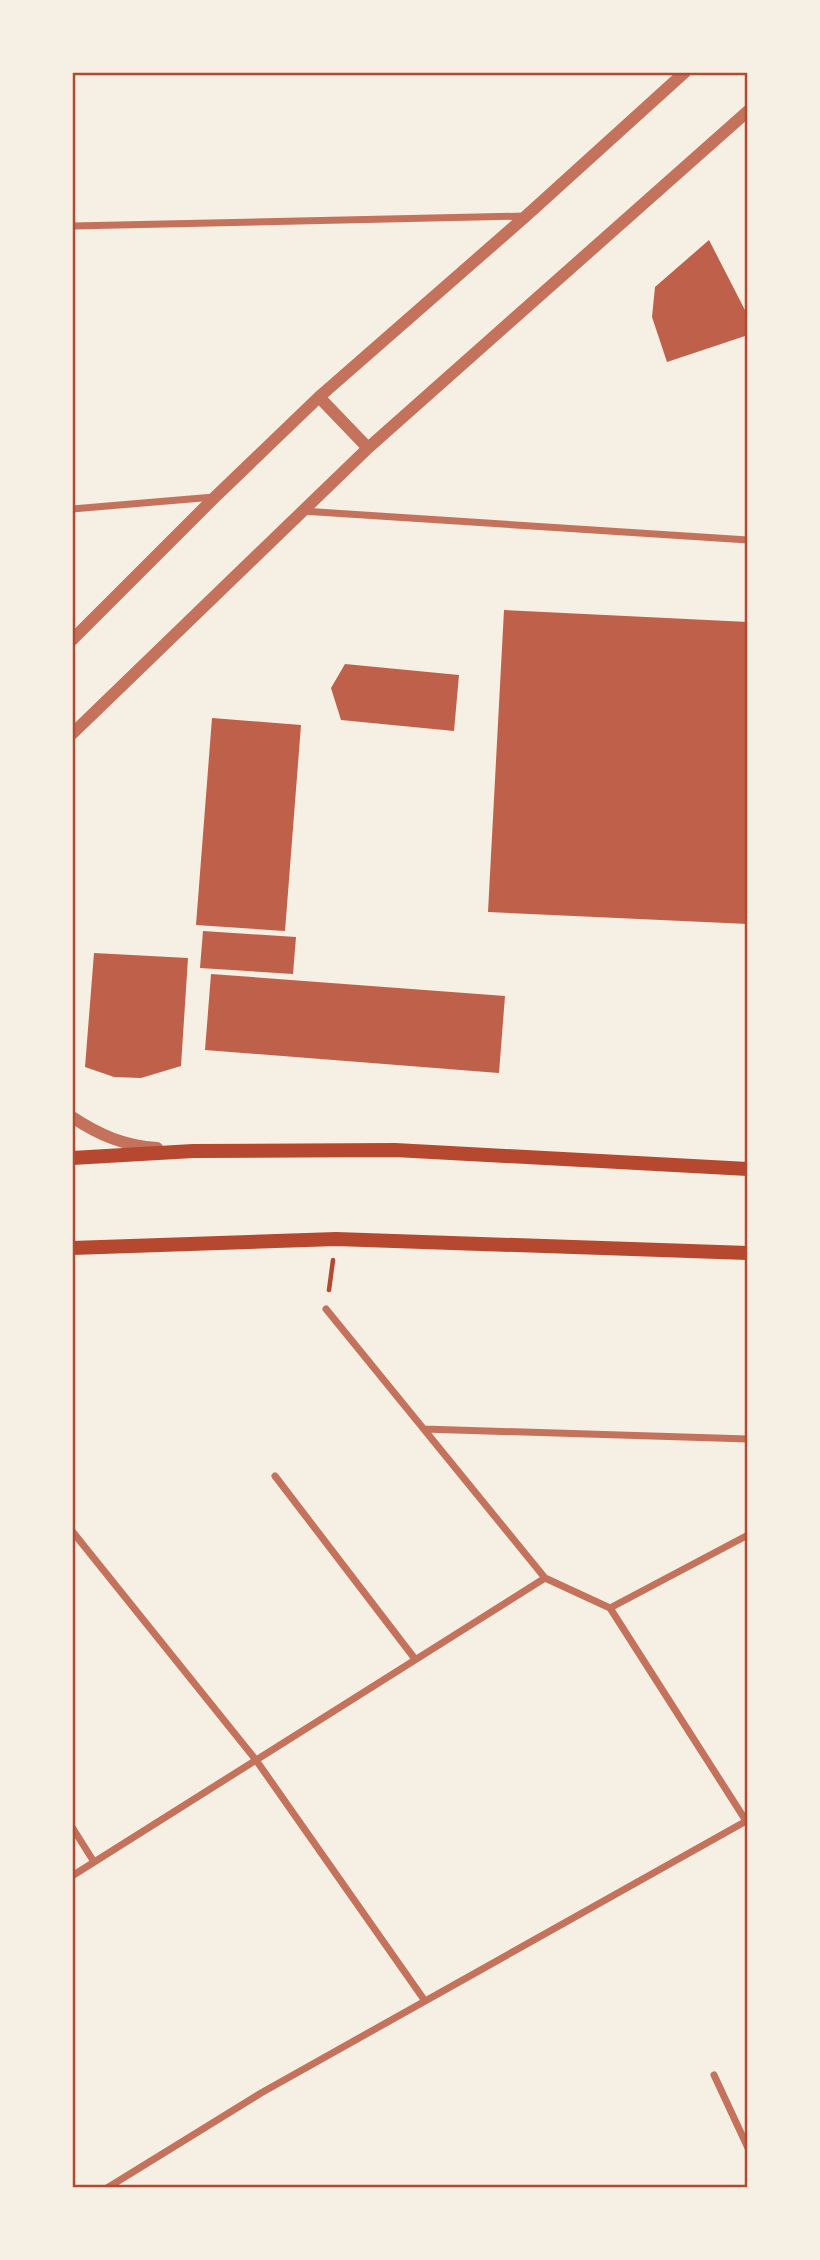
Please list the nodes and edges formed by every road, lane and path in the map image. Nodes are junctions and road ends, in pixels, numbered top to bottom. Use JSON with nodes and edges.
{"nodes":[{"id":1,"x":685,"y":72,"type":"edge"},
{"id":2,"x":748,"y":111,"type":"edge"},
{"id":3,"x":526,"y":216,"type":"junction"},
{"id":4,"x":72,"y":226,"type":"edge"},
{"id":5,"x":319,"y":397,"type":"junction"},
{"id":6,"x":369,"y":448,"type":"junction"},
{"id":7,"x":215,"y":497,"type":"junction"},
{"id":8,"x":72,"y":509,"type":"edge"},
{"id":9,"x":301,"y":511,"type":"junction"},
{"id":10,"x":748,"y":540,"type":"edge"},
{"id":11,"x":72,"y":640,"type":"edge"},
{"id":12,"x":72,"y":734,"type":"edge"},
{"id":13,"x":72,"y":1117,"type":"edge"},
{"id":14,"x":192,"y":1152,"type":"junction"},
{"id":15,"x":72,"y":1158,"type":"edge"},
{"id":16,"x":748,"y":1169,"type":"edge"},
{"id":17,"x":336,"y":1239,"type":"junction"},
{"id":18,"x":72,"y":1248,"type":"edge"},
{"id":19,"x":748,"y":1253,"type":"edge"},
{"id":20,"x":326,"y":1309,"type":"joint"},
{"id":21,"x":424,"y":1429,"type":"junction"},
{"id":22,"x":748,"y":1439,"type":"edge"},
{"id":23,"x":275,"y":1476,"type":"dead end"},
{"id":24,"x":72,"y":1531,"type":"edge"},
{"id":25,"x":748,"y":1535,"type":"edge"},
{"id":26,"x":545,"y":1578,"type":"junction"},
{"id":27,"x":610,"y":1608,"type":"junction"},
{"id":28,"x":415,"y":1659,"type":"junction"},
{"id":29,"x":256,"y":1760,"type":"junction"},
{"id":30,"x":748,"y":1822,"type":"edge"},
{"id":31,"x":72,"y":1827,"type":"edge"},
{"id":32,"x":94,"y":1862,"type":"junction"},
{"id":33,"x":72,"y":1876,"type":"edge"},
{"id":34,"x":425,"y":2001,"type":"junction"},
{"id":35,"x":714,"y":2075,"type":"dead end"},
{"id":36,"x":748,"y":2148,"type":"edge"},
{"id":37,"x":107,"y":2188,"type":"edge"}],
"edges":[{"from":1,"to":3,"type":"street"},
{"from":2,"to":6,"type":"street"},
{"from":3,"to":4,"type":"street"},
{"from":3,"to":5,"type":"street"},
{"from":5,"to":6,"type":"street"},
{"from":5,"to":7,"type":"street"},
{"from":6,"to":9,"type":"street"},
{"from":7,"to":8,"type":"street"},
{"from":7,"to":11,"type":"street"},
{"from":9,"to":10,"type":"street"},
{"from":9,"to":12,"type":"street"},
{"from":13,"to":14,"type":"street"},
{"from":14,"to":15,"type":"main road"},
{"from":14,"to":16,"type":"main road"},
{"from":17,"to":18,"type":"main road"},
{"from":17,"to":19,"type":"main road"},
{"from":17,"to":20,"type":"path"},
{"from":20,"to":21,"type":"street"},
{"from":21,"to":22,"type":"street"},
{"from":21,"to":26,"type":"street"},
{"from":23,"to":28,"type":"street"},
{"from":24,"to":29,"type":"street"},
{"from":25,"to":27,"type":"street"},
{"from":26,"to":27,"type":"street"},
{"from":26,"to":28,"type":"street"},
{"from":27,"to":30,"type":"street"},
{"from":28,"to":29,"type":"street"},
{"from":29,"to":32,"type":"street"},
{"from":29,"to":34,"type":"street"},
{"from":30,"to":34,"type":"street"},
{"from":31,"to":32,"type":"street"},
{"from":32,"to":33,"type":"street"},
{"from":34,"to":37,"type":"street"},
{"from":35,"to":36,"type":"street"}]}
